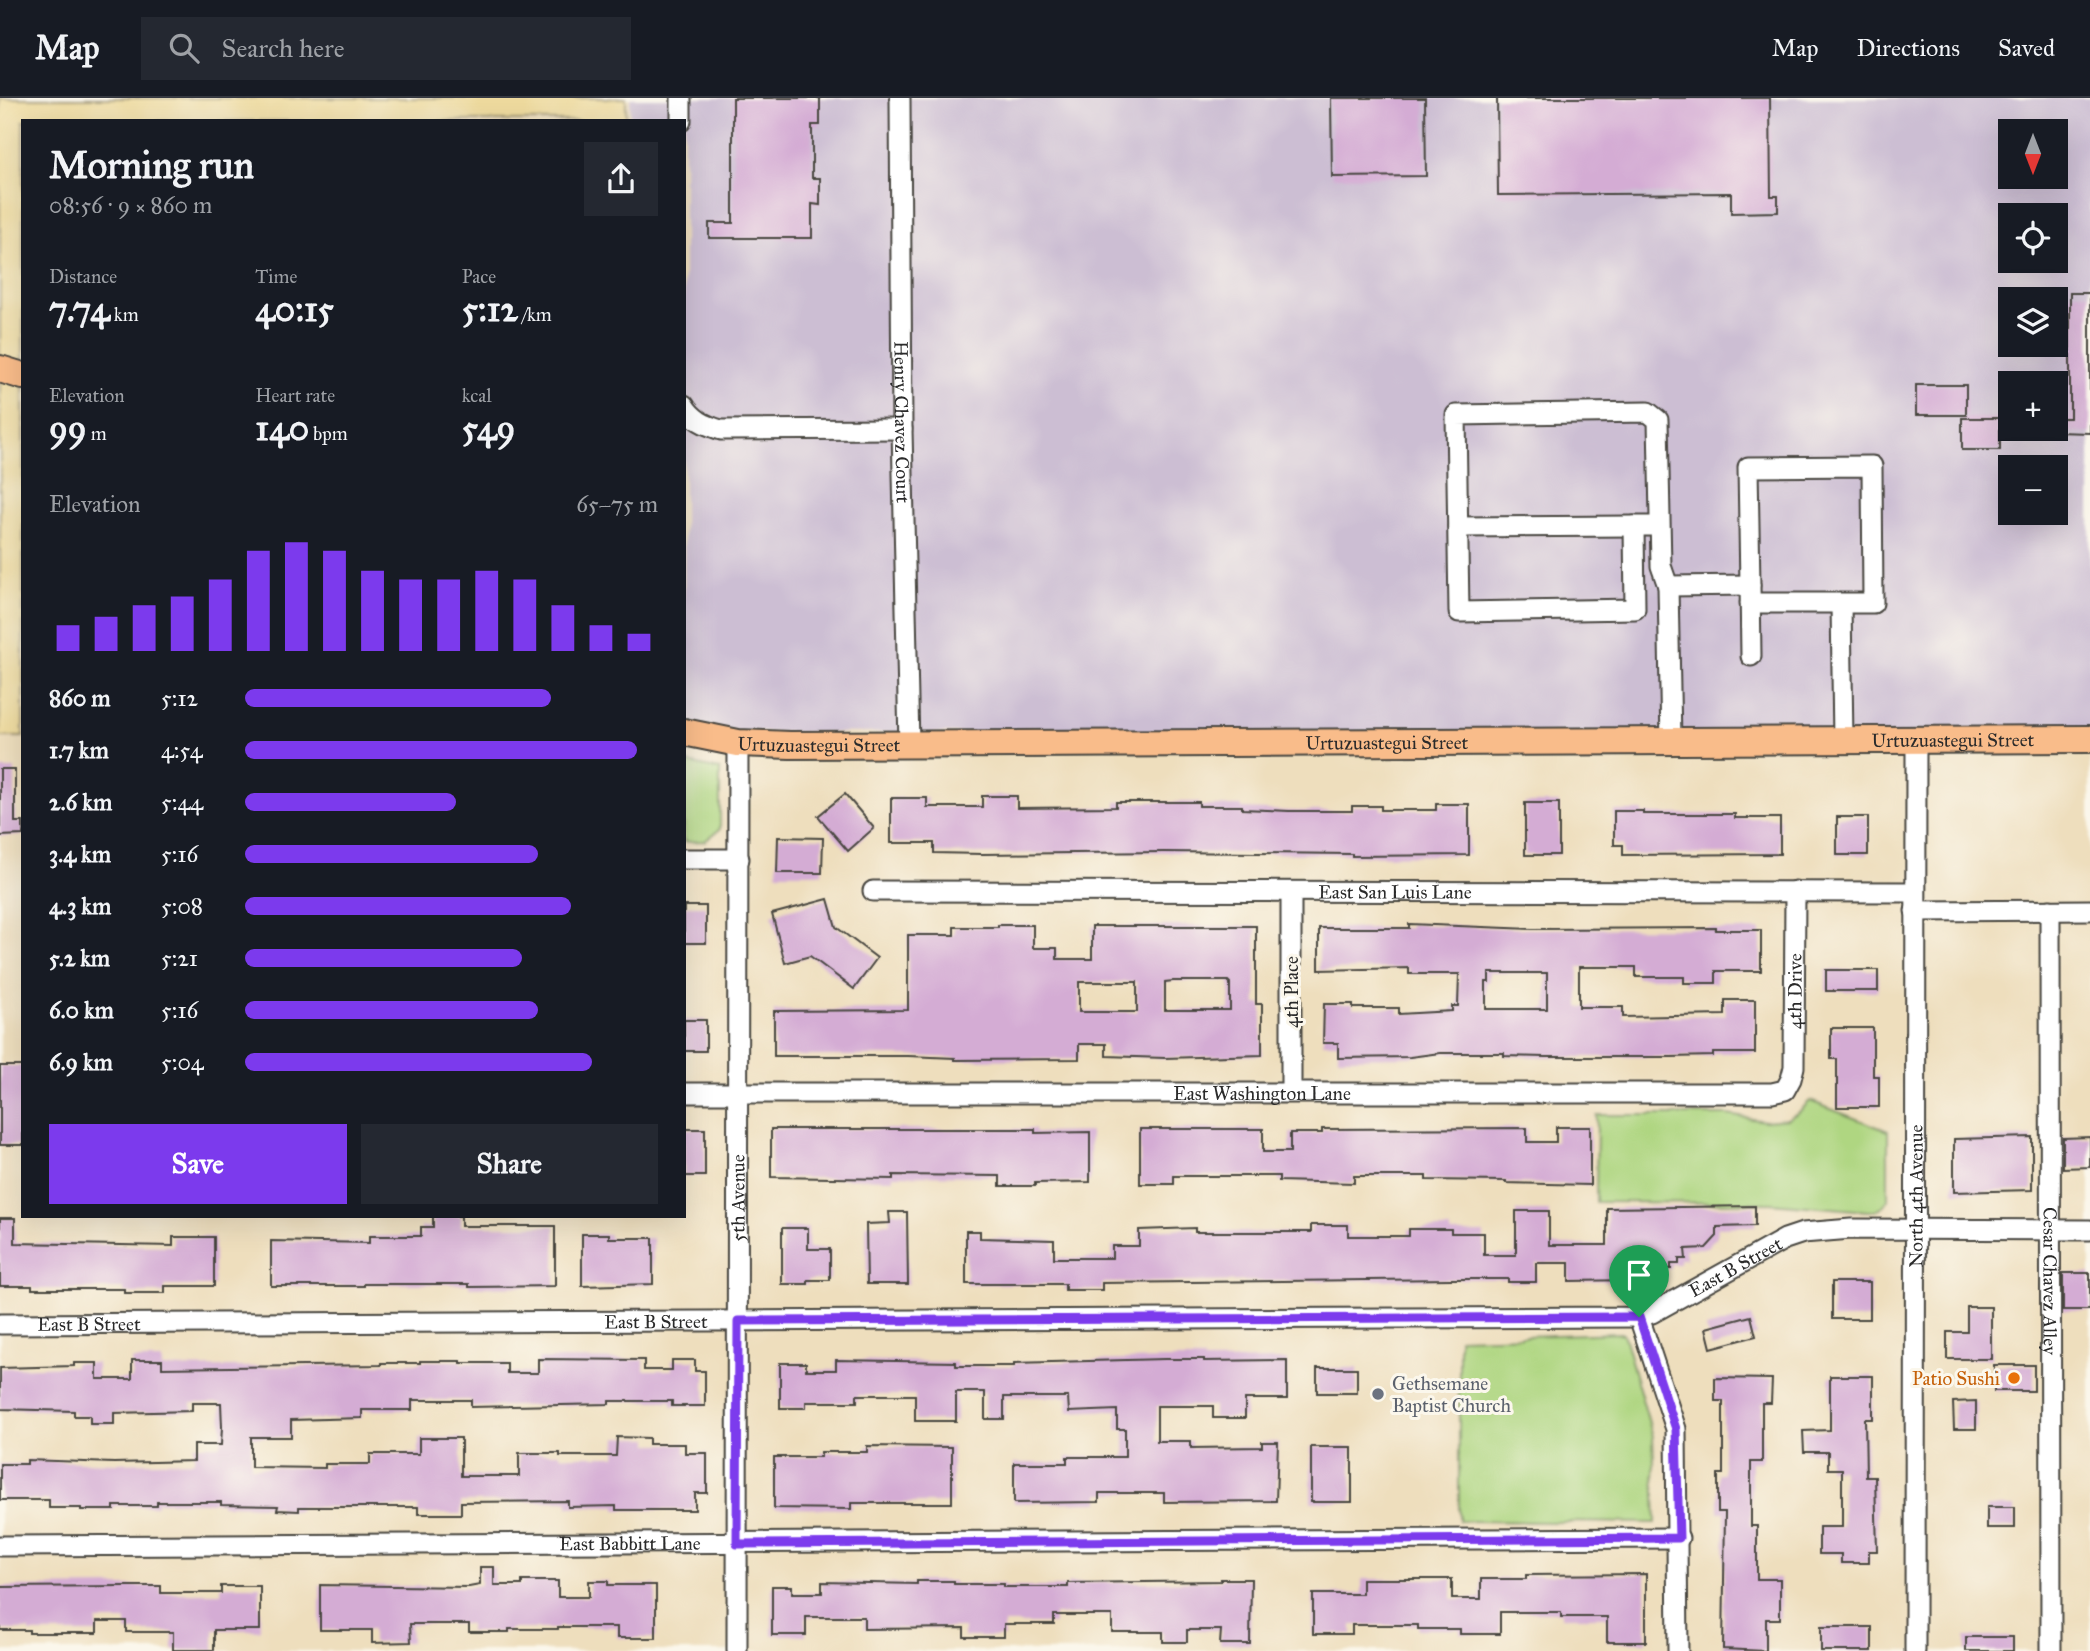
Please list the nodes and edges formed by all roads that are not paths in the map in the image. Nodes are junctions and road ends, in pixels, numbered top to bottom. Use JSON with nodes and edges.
{"nodes":[{"id":1,"x":681,"y":98,"type":"edge"},
{"id":2,"x":900,"y":98,"type":"edge"},
{"id":3,"x":681,"y":119,"type":"edge"},
{"id":4,"x":0,"y":369,"type":"edge"},
{"id":5,"x":21,"y":375,"type":"edge"},
{"id":6,"x":686,"y":408,"type":"edge"},
{"id":7,"x":902,"y":429,"type":"junction"},
{"id":8,"x":1634,"y":526,"type":"junction"},
{"id":9,"x":1660,"y":526,"type":"junction"},
{"id":10,"x":1458,"y":527,"type":"junction"},
{"id":11,"x":1668,"y":586,"type":"junction"},
{"id":12,"x":1750,"y":594,"type":"junction"},
{"id":13,"x":1840,"y":604,"type":"junction"},
{"id":14,"x":1751,"y":656,"type":"dead end"},
{"id":15,"x":686,"y":732,"type":"edge"},
{"id":16,"x":2090,"y":739,"type":"edge"},
{"id":17,"x":1843,"y":741,"type":"junction"},
{"id":18,"x":1916,"y":741,"type":"junction"},
{"id":19,"x":1671,"y":742,"type":"junction"},
{"id":20,"x":738,"y":743,"type":"junction"},
{"id":21,"x":909,"y":745,"type":"junction"},
{"id":22,"x":686,"y":859,"type":"edge"},
{"id":23,"x":739,"y":859,"type":"junction"},
{"id":24,"x":873,"y":891,"type":"dead end"},
{"id":25,"x":1795,"y":891,"type":"junction"},
{"id":26,"x":1291,"y":892,"type":"junction"},
{"id":27,"x":1915,"y":901,"type":"junction"},
{"id":28,"x":2050,"y":910,"type":"junction"},
{"id":29,"x":2090,"y":910,"type":"edge"},
{"id":30,"x":1785,"y":1090,"type":"joint"},
{"id":31,"x":738,"y":1092,"type":"junction"},
{"id":32,"x":1291,"y":1092,"type":"junction"},
{"id":33,"x":686,"y":1093,"type":"edge"},
{"id":34,"x":1914,"y":1229,"type":"junction"},
{"id":35,"x":2049,"y":1230,"type":"junction"},
{"id":36,"x":2090,"y":1230,"type":"edge"},
{"id":37,"x":1639,"y":1317,"type":"junction"},
{"id":38,"x":738,"y":1321,"type":"junction"},
{"id":39,"x":0,"y":1324,"type":"edge"},
{"id":40,"x":1679,"y":1538,"type":"junction"},
{"id":41,"x":737,"y":1544,"type":"junction"},
{"id":42,"x":0,"y":1546,"type":"edge"},
{"id":43,"x":737,"y":1651,"type":"edge"},
{"id":44,"x":1678,"y":1651,"type":"edge"},
{"id":45,"x":1915,"y":1651,"type":"edge"},
{"id":46,"x":2051,"y":1651,"type":"edge"}],
"edges":[{"from":1,"to":3,"type":"street"},
{"from":2,"to":7,"type":"street","name":"Henry Chavez Court"},
{"from":4,"to":5,"type":"main road"},
{"from":6,"to":7,"type":"street"},
{"from":7,"to":21,"type":"street","name":"Henry Chavez Court"},
{"from":8,"to":9,"type":"street"},
{"from":8,"to":10,"type":"street"},
{"from":8,"to":10,"type":"street"},
{"from":9,"to":10,"type":"street"},
{"from":9,"to":11,"type":"street"},
{"from":11,"to":12,"type":"street"},
{"from":11,"to":19,"type":"street"},
{"from":12,"to":13,"type":"street"},
{"from":12,"to":13,"type":"street"},
{"from":12,"to":14,"type":"street"},
{"from":13,"to":17,"type":"street"},
{"from":15,"to":20,"type":"main road","name":"Urtuzuastegui Street"},
{"from":16,"to":18,"type":"main road","name":"Urtuzuastegui Street"},
{"from":17,"to":18,"type":"main road","name":"Urtuzuastegui Street"},
{"from":17,"to":19,"type":"main road","name":"Urtuzuastegui Street"},
{"from":18,"to":27,"type":"street","name":"North 4th Avenue"},
{"from":19,"to":21,"type":"main road","name":"Urtuzuastegui Street"},
{"from":20,"to":21,"type":"main road","name":"Urtuzuastegui Street"},
{"from":20,"to":23,"type":"street","name":"5th Avenue"},
{"from":22,"to":23,"type":"street"},
{"from":23,"to":31,"type":"street","name":"5th Avenue"},
{"from":24,"to":26,"type":"street","name":"East San Luis Lane"},
{"from":25,"to":26,"type":"street","name":"East San Luis Lane"},
{"from":25,"to":27,"type":"street","name":"East San Luis Lane"},
{"from":25,"to":30,"type":"street","name":"4th Drive"},
{"from":26,"to":32,"type":"street","name":"4th Place"},
{"from":27,"to":28,"type":"street","name":"East San Luis Lane"},
{"from":27,"to":34,"type":"street","name":"North 4th Avenue"},
{"from":28,"to":29,"type":"street","name":"East San Luis Lane"},
{"from":28,"to":35,"type":"street","name":"Cesar Chavez Alley"},
{"from":30,"to":32,"type":"street","name":"East Washington Lane"},
{"from":31,"to":32,"type":"street","name":"East Washington Lane"},
{"from":31,"to":33,"type":"street","name":"East Washington Lane"},
{"from":31,"to":38,"type":"street","name":"5th Avenue"},
{"from":34,"to":35,"type":"street","name":"East B Street"},
{"from":34,"to":37,"type":"street","name":"East B Street"},
{"from":34,"to":45,"type":"street","name":"North 4th Avenue"},
{"from":35,"to":36,"type":"street","name":"East B Street"},
{"from":35,"to":46,"type":"street","name":"Cesar Chavez Alley"},
{"from":37,"to":38,"type":"street","name":"East B Street"},
{"from":37,"to":40,"type":"street"},
{"from":38,"to":39,"type":"street","name":"East B Street"},
{"from":38,"to":41,"type":"street","name":"5th Avenue"},
{"from":40,"to":41,"type":"street","name":"East Babbitt Lane"},
{"from":40,"to":44,"type":"street"},
{"from":41,"to":42,"type":"street","name":"East Babbitt Lane"},
{"from":41,"to":43,"type":"street","name":"5th Avenue"}]}
